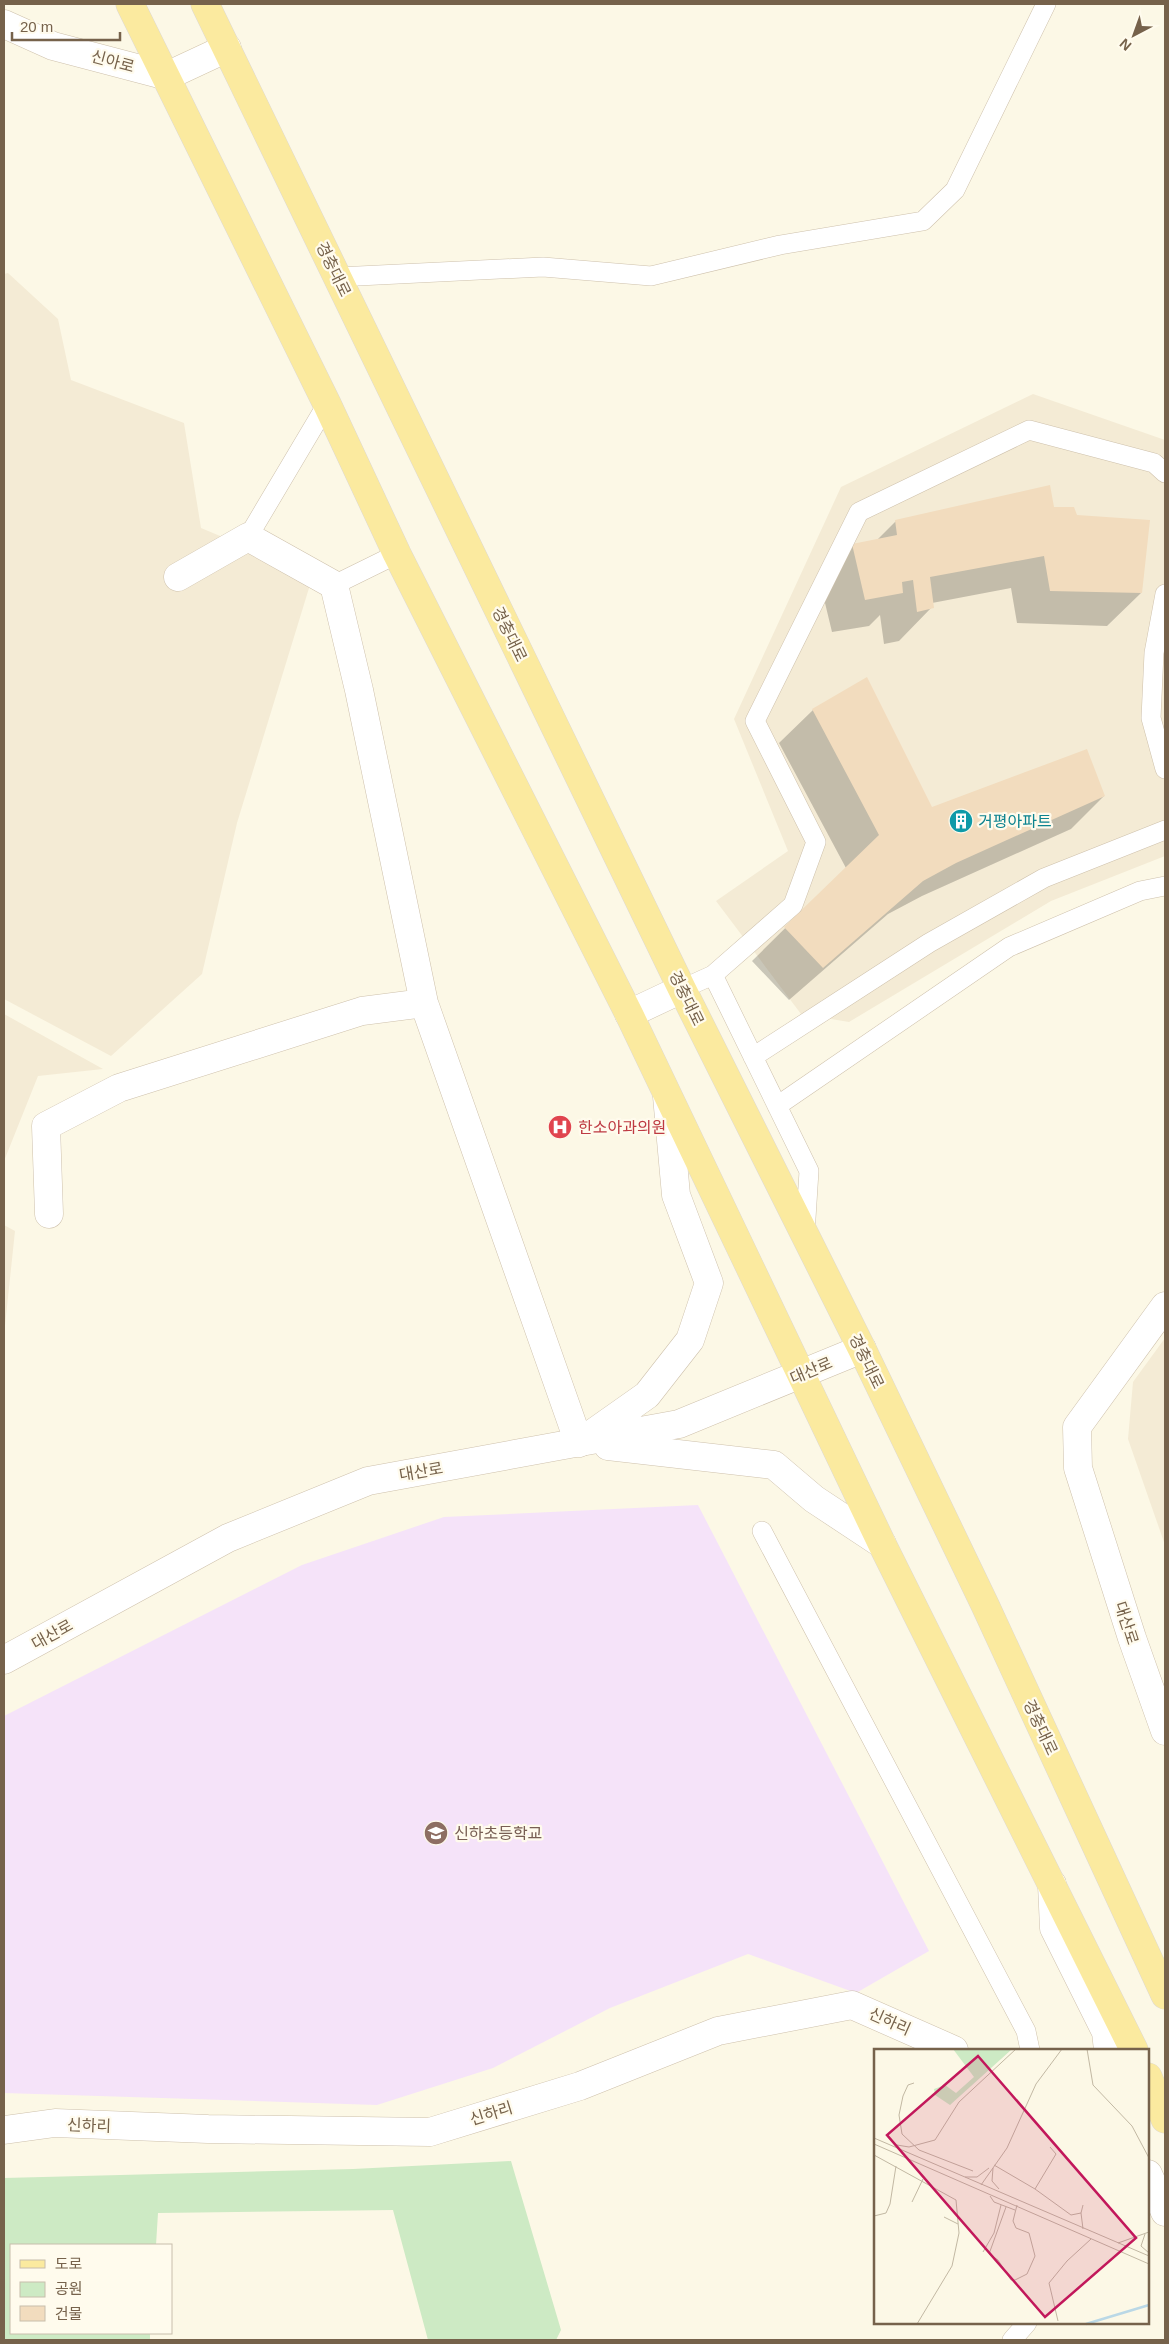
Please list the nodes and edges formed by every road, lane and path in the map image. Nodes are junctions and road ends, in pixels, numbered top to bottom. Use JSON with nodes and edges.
{"nodes":[{"id":1,"x":130,"y":4,"type":"edge"},
{"id":2,"x":205,"y":4,"type":"edge"},
{"id":3,"x":1046,"y":4,"type":"edge"},
{"id":4,"x":4,"y":24,"type":"edge"},
{"id":5,"x":227,"y":48,"type":"junction"},
{"id":6,"x":167,"y":76,"type":"junction"},
{"id":7,"x":338,"y":277,"type":"junction"},
{"id":8,"x":327,"y":404,"type":"junction"},
{"id":9,"x":1165,"y":473,"type":"edge"},
{"id":10,"x":248,"y":537,"type":"junction"},
{"id":11,"x":397,"y":554,"type":"junction"},
{"id":12,"x":178,"y":577,"type":"dead end"},
{"id":13,"x":334,"y":585,"type":"junction"},
{"id":14,"x":1165,"y":594,"type":"edge"},
{"id":15,"x":1165,"y":769,"type":"edge"},
{"id":16,"x":1165,"y":830,"type":"edge"},
{"id":17,"x":1165,"y":886,"type":"edge"},
{"id":18,"x":713,"y":975,"type":"junction"},
{"id":19,"x":682,"y":989,"type":"junction"},
{"id":20,"x":424,"y":1004,"type":"junction"},
{"id":21,"x":629,"y":1014,"type":"junction"},
{"id":22,"x":753,"y":1057,"type":"junction"},
{"id":23,"x":667,"y":1094,"type":"junction"},
{"id":24,"x":777,"y":1106,"type":"junction"},
{"id":25,"x":49,"y":1214,"type":"dead end"},
{"id":26,"x":805,"y":1235,"type":"junction"},
{"id":27,"x":1165,"y":1306,"type":"edge"},
{"id":28,"x":862,"y":1348,"type":"junction"},
{"id":29,"x":801,"y":1375,"type":"junction"},
{"id":30,"x":579,"y":1443,"type":"junction"},
{"id":31,"x":762,"y":1531,"type":"dead end"},
{"id":32,"x":882,"y":1544,"type":"junction"},
{"id":33,"x":4,"y":1660,"type":"edge"},
{"id":34,"x":1165,"y":1730,"type":"edge"},
{"id":35,"x":1052,"y":1884,"type":"junction"},
{"id":36,"x":1165,"y":1995,"type":"edge"},
{"id":37,"x":952,"y":2049,"type":"edge"},
{"id":38,"x":1030,"y":2049,"type":"edge"},
{"id":39,"x":1108,"y":2049,"type":"edge"},
{"id":40,"x":1134,"y":2049,"type":"edge"},
{"id":41,"x":1149,"y":2079,"type":"edge"},
{"id":42,"x":1165,"y":2119,"type":"edge"},
{"id":43,"x":4,"y":2130,"type":"edge"},
{"id":44,"x":1149,"y":2176,"type":"edge"},
{"id":45,"x":1165,"y":2212,"type":"edge"},
{"id":46,"x":1027,"y":2324,"type":"edge"},
{"id":47,"x":1012,"y":2340,"type":"edge"}],
"edges":[{"from":1,"to":6,"type":"main road"},
{"from":2,"to":5,"type":"main road","name":"경충대로"},
{"from":3,"to":7,"type":"lane"},
{"from":4,"to":6,"type":"street","name":"신아로"},
{"from":5,"to":6,"type":"street"},
{"from":5,"to":7,"type":"main road","name":"경충대로"},
{"from":6,"to":8,"type":"main road"},
{"from":7,"to":19,"type":"main road","name":"경충대로"},
{"from":8,"to":10,"type":"lane"},
{"from":8,"to":11,"type":"main road"},
{"from":9,"to":18,"type":"lane"},
{"from":10,"to":12,"type":"street"},
{"from":10,"to":13,"type":"street"},
{"from":11,"to":13,"type":"lane"},
{"from":11,"to":21,"type":"main road"},
{"from":13,"to":20,"type":"street"},
{"from":14,"to":15,"type":"lane"},
{"from":16,"to":22,"type":"lane"},
{"from":17,"to":24,"type":"lane"},
{"from":18,"to":19,"type":"lane"},
{"from":18,"to":22,"type":"lane"},
{"from":19,"to":21,"type":"street"},
{"from":19,"to":26,"type":"main road","name":"경충대로"},
{"from":20,"to":25,"type":"street"},
{"from":20,"to":30,"type":"street"},
{"from":21,"to":23,"type":"main road"},
{"from":22,"to":24,"type":"lane"},
{"from":23,"to":29,"type":"main road"},
{"from":23,"to":30,"type":"street"},
{"from":24,"to":26,"type":"lane"},
{"from":26,"to":28,"type":"main road","name":"경충대로"},
{"from":27,"to":34,"type":"street","name":"대산로"},
{"from":28,"to":29,"type":"street","name":"대산로"},
{"from":28,"to":36,"type":"main road","name":"경충대로"},
{"from":29,"to":30,"type":"street","name":"대산로"},
{"from":29,"to":32,"type":"main road"},
{"from":30,"to":32,"type":"street"},
{"from":30,"to":33,"type":"street","name":"대산로"},
{"from":31,"to":38,"type":"lane"},
{"from":32,"to":35,"type":"main road"},
{"from":35,"to":39,"type":"street"},
{"from":35,"to":40,"type":"main road"},
{"from":37,"to":43,"type":"street","name":"신하리"},
{"from":41,"to":42,"type":"main road"},
{"from":44,"to":45,"type":"street"},
{"from":46,"to":47,"type":"lane"}]}
